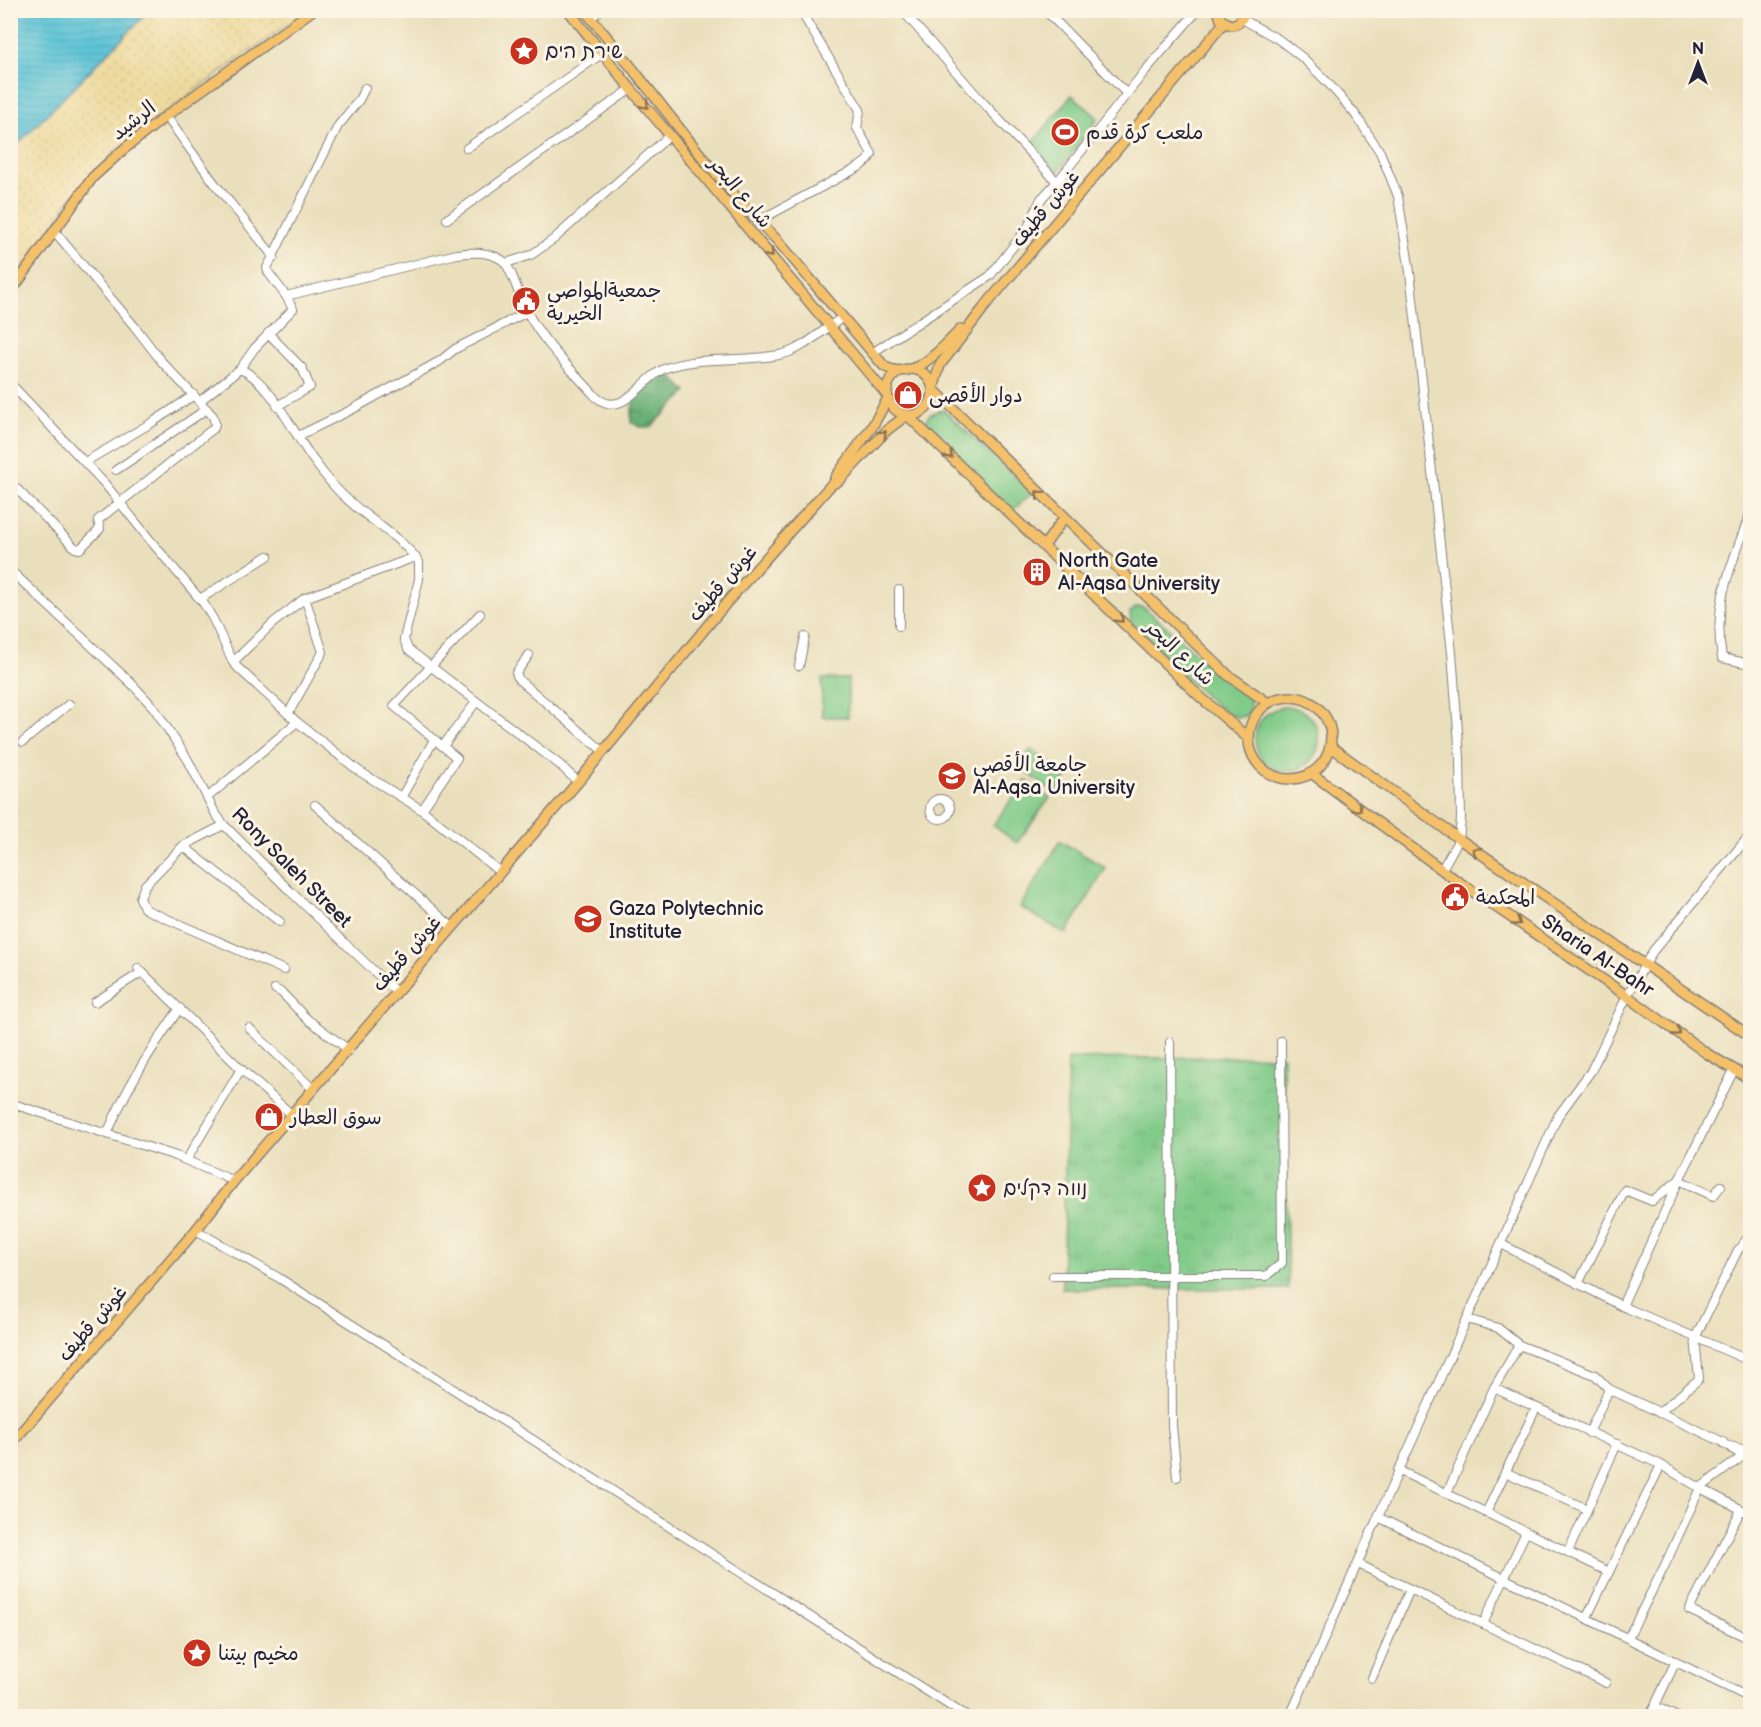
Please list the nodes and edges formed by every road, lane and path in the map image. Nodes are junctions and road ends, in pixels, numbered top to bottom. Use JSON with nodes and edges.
{"nodes":[{"id":1,"x":313,"y":10,"type":"edge"},
{"id":2,"x":568,"y":10,"type":"edge"},
{"id":3,"x":600,"y":10,"type":"edge"},
{"id":4,"x":800,"y":10,"type":"edge"},
{"id":5,"x":902,"y":10,"type":"edge"},
{"id":6,"x":1045,"y":10,"type":"edge"},
{"id":7,"x":1198,"y":10,"type":"edge"},
{"id":8,"x":1218,"y":10,"type":"edge"},
{"id":9,"x":587,"y":14,"type":"edge"},
{"id":10,"x":1243,"y":15,"type":"edge"},
{"id":11,"x":1224,"y":23,"type":"junction"},
{"id":12,"x":603,"y":53,"type":"junction"},
{"id":13,"x":365,"y":88,"type":"dead end"},
{"id":14,"x":631,"y":89,"type":"junction"},
{"id":15,"x":1127,"y":94,"type":"junction"},
{"id":16,"x":166,"y":116,"type":"junction"},
{"id":17,"x":670,"y":135,"type":"junction"},
{"id":18,"x":467,"y":148,"type":"dead end"},
{"id":19,"x":1057,"y":182,"type":"junction"},
{"id":20,"x":447,"y":219,"type":"dead end"},
{"id":21,"x":758,"y":221,"type":"junction"},
{"id":22,"x":55,"y":232,"type":"junction"},
{"id":23,"x":274,"y":257,"type":"junction"},
{"id":24,"x":506,"y":263,"type":"junction"},
{"id":25,"x":10,"y":293,"type":"edge"},
{"id":26,"x":286,"y":296,"type":"junction"},
{"id":27,"x":986,"y":305,"type":"junction"},
{"id":28,"x":527,"y":312,"type":"junction"},
{"id":29,"x":842,"y":318,"type":"junction"},
{"id":30,"x":830,"y":325,"type":"junction"},
{"id":31,"x":268,"y":333,"type":"junction"},
{"id":32,"x":872,"y":353,"type":"junction"},
{"id":33,"x":240,"y":369,"type":"junction"},
{"id":34,"x":906,"y":370,"type":"junction"},
{"id":35,"x":10,"y":383,"type":"edge"},
{"id":36,"x":933,"y":389,"type":"junction"},
{"id":37,"x":194,"y":395,"type":"junction"},
{"id":38,"x":888,"y":397,"type":"junction"},
{"id":39,"x":200,"y":402,"type":"junction"},
{"id":40,"x":278,"y":406,"type":"junction"},
{"id":41,"x":207,"y":409,"type":"junction"},
{"id":42,"x":907,"y":415,"type":"junction"},
{"id":43,"x":298,"y":436,"type":"junction"},
{"id":44,"x":85,"y":462,"type":"junction"},
{"id":45,"x":117,"y":470,"type":"dead end"},
{"id":46,"x":10,"y":482,"type":"edge"},
{"id":47,"x":831,"y":486,"type":"junction"},
{"id":48,"x":120,"y":503,"type":"junction"},
{"id":49,"x":1750,"y":514,"type":"edge"},
{"id":50,"x":1064,"y":518,"type":"junction"},
{"id":51,"x":1044,"y":546,"type":"junction"},
{"id":52,"x":268,"y":556,"type":"dead end"},
{"id":53,"x":416,"y":558,"type":"junction"},
{"id":54,"x":10,"y":570,"type":"edge"},
{"id":55,"x":899,"y":590,"type":"dead end"},
{"id":56,"x":305,"y":598,"type":"junction"},
{"id":57,"x":200,"y":599,"type":"junction"},
{"id":58,"x":480,"y":614,"type":"dead end"},
{"id":59,"x":899,"y":626,"type":"dead end"},
{"id":60,"x":805,"y":637,"type":"dead end"},
{"id":61,"x":529,"y":656,"type":"dead end"},
{"id":62,"x":233,"y":662,"type":"junction"},
{"id":63,"x":1750,"y":664,"type":"edge"},
{"id":64,"x":799,"y":666,"type":"dead end"},
{"id":65,"x":430,"y":667,"type":"junction"},
{"id":66,"x":477,"y":702,"type":"junction"},
{"id":67,"x":1268,"y":703,"type":"junction"},
{"id":68,"x":69,"y":705,"type":"dead end"},
{"id":69,"x":288,"y":714,"type":"junction"},
{"id":70,"x":297,"y":722,"type":"junction"},
{"id":71,"x":1248,"y":738,"type":"junction"},
{"id":72,"x":434,"y":740,"type":"junction"},
{"id":73,"x":23,"y":742,"type":"dead end"},
{"id":74,"x":443,"y":746,"type":"junction"},
{"id":75,"x":1330,"y":746,"type":"junction"},
{"id":76,"x":603,"y":751,"type":"junction"},
{"id":77,"x":1311,"y":773,"type":"junction"},
{"id":78,"x":578,"y":782,"type":"junction"},
{"id":79,"x":402,"y":796,"type":"junction"},
{"id":80,"x":208,"y":797,"type":"junction"},
{"id":81,"x":315,"y":805,"type":"dead end"},
{"id":82,"x":422,"y":810,"type":"junction"},
{"id":83,"x":224,"y":825,"type":"junction"},
{"id":84,"x":1750,"y":835,"type":"edge"},
{"id":85,"x":1459,"y":839,"type":"junction"},
{"id":86,"x":183,"y":846,"type":"junction"},
{"id":87,"x":1442,"y":869,"type":"junction"},
{"id":88,"x":500,"y":872,"type":"junction"},
{"id":89,"x":280,"y":922,"type":"dead end"},
{"id":90,"x":452,"y":927,"type":"junction"},
{"id":91,"x":1644,"y":965,"type":"junction"},
{"id":92,"x":284,"y":970,"type":"dead end"},
{"id":93,"x":275,"y":989,"type":"dead end"},
{"id":94,"x":396,"y":992,"type":"junction"},
{"id":95,"x":1626,"y":996,"type":"junction"},
{"id":96,"x":95,"y":1002,"type":"dead end"},
{"id":97,"x":180,"y":1008,"type":"junction"},
{"id":98,"x":249,"y":1028,"type":"dead end"},
{"id":99,"x":1750,"y":1036,"type":"edge"},
{"id":100,"x":1281,"y":1041,"type":"dead end"},
{"id":101,"x":1170,"y":1042,"type":"dead end"},
{"id":102,"x":349,"y":1050,"type":"junction"},
{"id":103,"x":241,"y":1068,"type":"junction"},
{"id":104,"x":1734,"y":1070,"type":"junction"},
{"id":105,"x":1750,"y":1079,"type":"edge"},
{"id":106,"x":314,"y":1090,"type":"junction"},
{"id":107,"x":10,"y":1103,"type":"edge"},
{"id":108,"x":292,"y":1115,"type":"junction"},
{"id":109,"x":107,"y":1134,"type":"junction"},
{"id":110,"x":187,"y":1159,"type":"junction"},
{"id":111,"x":234,"y":1180,"type":"junction"},
{"id":112,"x":1679,"y":1180,"type":"junction"},
{"id":113,"x":1721,"y":1186,"type":"dead end"},
{"id":114,"x":196,"y":1230,"type":"junction"},
{"id":115,"x":1750,"y":1235,"type":"edge"},
{"id":116,"x":1501,"y":1244,"type":"junction"},
{"id":117,"x":1053,"y":1276,"type":"dead end"},
{"id":118,"x":1170,"y":1276,"type":"junction"},
{"id":119,"x":1578,"y":1284,"type":"junction"},
{"id":120,"x":1622,"y":1306,"type":"junction"},
{"id":121,"x":1467,"y":1319,"type":"junction"},
{"id":122,"x":1695,"y":1338,"type":"junction"},
{"id":123,"x":1519,"y":1345,"type":"junction"},
{"id":124,"x":1750,"y":1361,"type":"edge"},
{"id":125,"x":1494,"y":1388,"type":"junction"},
{"id":126,"x":1609,"y":1389,"type":"junction"},
{"id":127,"x":1536,"y":1407,"type":"junction"},
{"id":128,"x":1659,"y":1413,"type":"junction"},
{"id":129,"x":1589,"y":1433,"type":"junction"},
{"id":130,"x":1617,"y":1444,"type":"junction"},
{"id":131,"x":10,"y":1445,"type":"edge"},
{"id":132,"x":1725,"y":1445,"type":"junction"},
{"id":133,"x":1750,"y":1451,"type":"edge"},
{"id":134,"x":1661,"y":1465,"type":"junction"},
{"id":135,"x":1398,"y":1470,"type":"junction"},
{"id":136,"x":1505,"y":1472,"type":"junction"},
{"id":137,"x":1177,"y":1477,"type":"dead end"},
{"id":138,"x":1700,"y":1488,"type":"junction"},
{"id":139,"x":1447,"y":1493,"type":"junction"},
{"id":140,"x":1587,"y":1509,"type":"junction"},
{"id":141,"x":1741,"y":1509,"type":"junction"},
{"id":142,"x":1486,"y":1513,"type":"junction"},
{"id":143,"x":1750,"y":1514,"type":"edge"},
{"id":144,"x":1378,"y":1517,"type":"junction"},
{"id":145,"x":1526,"y":1532,"type":"junction"},
{"id":146,"x":1568,"y":1552,"type":"junction"},
{"id":147,"x":1358,"y":1564,"type":"junction"},
{"id":148,"x":1609,"y":1572,"type":"junction"},
{"id":149,"x":1505,"y":1578,"type":"junction"},
{"id":150,"x":1410,"y":1589,"type":"junction"},
{"id":151,"x":1587,"y":1617,"type":"junction"},
{"id":152,"x":1483,"y":1624,"type":"junction"},
{"id":153,"x":1628,"y":1638,"type":"junction"},
{"id":154,"x":1750,"y":1639,"type":"edge"},
{"id":155,"x":1676,"y":1661,"type":"junction"},
{"id":156,"x":1372,"y":1678,"type":"dead end"},
{"id":157,"x":1606,"y":1683,"type":"dead end"},
{"id":158,"x":1750,"y":1698,"type":"edge"},
{"id":159,"x":1655,"y":1706,"type":"junction"},
{"id":160,"x":966,"y":1716,"type":"edge"},
{"id":161,"x":1290,"y":1716,"type":"edge"},
{"id":162,"x":1650,"y":1716,"type":"edge"},
{"id":163,"x":1675,"y":1716,"type":"edge"}],
"edges":[{"from":1,"to":16,"type":"main road","name":"الرشيد"},
{"from":2,"to":12,"type":"main road","name":"شارع البحر"},
{"from":3,"to":9,"type":"street"},
{"from":4,"to":21,"type":"street"},
{"from":5,"to":19,"type":"street"},
{"from":6,"to":15,"type":"street"},
{"from":7,"to":15,"type":"street"},
{"from":8,"to":11,"type":"main road"},
{"from":9,"to":21,"type":"main road","name":"شارع البحر"},
{"from":10,"to":11,"type":"main road"},
{"from":10,"to":85,"type":"street"},
{"from":11,"to":27,"type":"main road","name":"غوش قطيف"},
{"from":12,"to":14,"type":"main road","name":"شارع البحر"},
{"from":12,"to":18,"type":"street"},
{"from":13,"to":23,"type":"street"},
{"from":14,"to":17,"type":"main road","name":"شارع البحر","one_way":true},
{"from":14,"to":20,"type":"street"},
{"from":15,"to":19,"type":"street"},
{"from":16,"to":22,"type":"main road","name":"الرشيد"},
{"from":16,"to":23,"type":"street"},
{"from":17,"to":24,"type":"street"},
{"from":17,"to":30,"type":"main road","name":"شارع البحر","one_way":true},
{"from":19,"to":32,"type":"street"},
{"from":21,"to":29,"type":"main road","name":"شارع البحر"},
{"from":22,"to":25,"type":"main road","name":"الرشيد"},
{"from":22,"to":37,"type":"street"},
{"from":23,"to":26,"type":"street"},
{"from":24,"to":26,"type":"street"},
{"from":24,"to":28,"type":"street"},
{"from":26,"to":31,"type":"street"},
{"from":27,"to":34,"type":"main road","name":"غوش قطيف"},
{"from":27,"to":36,"type":"main road","name":"غوش قطيف"},
{"from":28,"to":30,"type":"street"},
{"from":28,"to":43,"type":"street"},
{"from":29,"to":30,"type":"street"},
{"from":29,"to":32,"type":"main road","name":"شارع البحر"},
{"from":30,"to":38,"type":"main road","name":"شارع البحر"},
{"from":31,"to":33,"type":"street"},
{"from":31,"to":40,"type":"street"},
{"from":32,"to":34,"type":"main road","name":"شارع البحر"},
{"from":33,"to":39,"type":"street"},
{"from":33,"to":40,"type":"street"},
{"from":34,"to":36,"type":"main road"},
{"from":34,"to":38,"type":"main road"},
{"from":35,"to":44,"type":"street"},
{"from":36,"to":42,"type":"main road"},
{"from":50,"to":36,"type":"main road","name":"شارع البحر","one_way":true},
{"from":37,"to":39,"type":"street"},
{"from":37,"to":44,"type":"street"},
{"from":38,"to":42,"type":"main road"},
{"from":38,"to":47,"type":"main road","name":"غوش قطيف"},
{"from":39,"to":41,"type":"street"},
{"from":40,"to":43,"type":"street"},
{"from":41,"to":45,"type":"street"},
{"from":41,"to":48,"type":"street"},
{"from":47,"to":42,"type":"main road","name":"غوش قطيف","one_way":true},
{"from":42,"to":51,"type":"main road","name":"شارع البحر","one_way":true},
{"from":43,"to":53,"type":"street"},
{"from":44,"to":48,"type":"street"},
{"from":46,"to":48,"type":"street"},
{"from":47,"to":76,"type":"main road","name":"غوش قطيف"},
{"from":48,"to":57,"type":"street"},
{"from":49,"to":63,"type":"street"},
{"from":50,"to":51,"type":"main road"},
{"from":50,"to":67,"type":"main road","name":"شارع البحر"},
{"from":51,"to":71,"type":"main road","name":"شارع البحر","one_way":true},
{"from":52,"to":57,"type":"street"},
{"from":53,"to":56,"type":"street"},
{"from":53,"to":65,"type":"street"},
{"from":54,"to":80,"type":"street","name":"Rony Saleh Street"},
{"from":55,"to":59,"type":"street"},
{"from":56,"to":62,"type":"street"},
{"from":56,"to":69,"type":"street"},
{"from":57,"to":62,"type":"street"},
{"from":58,"to":65,"type":"street"},
{"from":60,"to":64,"type":"street"},
{"from":61,"to":76,"type":"street"},
{"from":62,"to":69,"type":"street"},
{"from":65,"to":66,"type":"street"},
{"from":65,"to":72,"type":"street"},
{"from":66,"to":74,"type":"street"},
{"from":66,"to":78,"type":"street"},
{"from":67,"to":71,"type":"main road"},
{"from":67,"to":75,"type":"main road"},
{"from":68,"to":73,"type":"street"},
{"from":69,"to":70,"type":"street"},
{"from":70,"to":79,"type":"street"},
{"from":70,"to":80,"type":"street"},
{"from":71,"to":77,"type":"main road"},
{"from":72,"to":74,"type":"street"},
{"from":72,"to":79,"type":"street"},
{"from":74,"to":82,"type":"street"},
{"from":75,"to":77,"type":"main road"},
{"from":75,"to":85,"type":"main road","name":"Sharia Al-Bahr"},
{"from":76,"to":78,"type":"main road","name":"غوش قطيف"},
{"from":77,"to":87,"type":"main road","name":"Sharia Al-Bahr","one_way":true},
{"from":78,"to":88,"type":"main road","name":"غوش قطيف"},
{"from":79,"to":82,"type":"street"},
{"from":80,"to":83,"type":"street","name":"Rony Saleh Street"},
{"from":81,"to":90,"type":"street"},
{"from":82,"to":88,"type":"street"},
{"from":83,"to":86,"type":"street"},
{"from":83,"to":94,"type":"street","name":"Rony Saleh Street"},
{"from":84,"to":91,"type":"street"},
{"from":85,"to":87,"type":"street"},
{"from":91,"to":85,"type":"main road","name":"Sharia Al-Bahr","one_way":true},
{"from":86,"to":89,"type":"street"},
{"from":86,"to":92,"type":"street"},
{"from":87,"to":95,"type":"main road","name":"Sharia Al-Bahr","one_way":true},
{"from":88,"to":90,"type":"main road","name":"غوش قطيف"},
{"from":90,"to":94,"type":"main road","name":"غوش قطيف"},
{"from":91,"to":95,"type":"street"},
{"from":91,"to":99,"type":"main road","name":"Sharia Al-Bahr"},
{"from":93,"to":102,"type":"street"},
{"from":94,"to":102,"type":"main road","name":"غوش قطيف"},
{"from":95,"to":104,"type":"main road","name":"Sharia Al-Bahr","one_way":true},
{"from":95,"to":116,"type":"street"},
{"from":96,"to":97,"type":"street"},
{"from":97,"to":103,"type":"street"},
{"from":97,"to":109,"type":"street"},
{"from":98,"to":106,"type":"street"},
{"from":100,"to":118,"type":"street"},
{"from":101,"to":118,"type":"street"},
{"from":102,"to":106,"type":"main road","name":"غوش قطيف"},
{"from":103,"to":108,"type":"street"},
{"from":103,"to":110,"type":"street"},
{"from":104,"to":105,"type":"main road","name":"Sharia Al-Bahr"},
{"from":104,"to":112,"type":"street"},
{"from":106,"to":108,"type":"main road","name":"غوش قطيف"},
{"from":107,"to":109,"type":"street"},
{"from":108,"to":111,"type":"main road","name":"غوش قطيف"},
{"from":109,"to":110,"type":"street"},
{"from":110,"to":111,"type":"street"},
{"from":111,"to":114,"type":"main road","name":"غوش قطيف"},
{"from":112,"to":113,"type":"street"},
{"from":112,"to":119,"type":"street"},
{"from":112,"to":120,"type":"street"},
{"from":114,"to":131,"type":"main road","name":"غوش قطيف"},
{"from":114,"to":160,"type":"street"},
{"from":115,"to":122,"type":"street"},
{"from":116,"to":119,"type":"street"},
{"from":116,"to":121,"type":"street"},
{"from":117,"to":118,"type":"street"},
{"from":118,"to":137,"type":"street"},
{"from":119,"to":120,"type":"street"},
{"from":120,"to":122,"type":"street"},
{"from":121,"to":123,"type":"street"},
{"from":121,"to":135,"type":"street"},
{"from":122,"to":124,"type":"street"},
{"from":122,"to":128,"type":"street"},
{"from":123,"to":125,"type":"street"},
{"from":123,"to":126,"type":"street"},
{"from":125,"to":127,"type":"street"},
{"from":125,"to":139,"type":"street"},
{"from":126,"to":128,"type":"street"},
{"from":126,"to":129,"type":"street"},
{"from":127,"to":129,"type":"street"},
{"from":127,"to":136,"type":"street"},
{"from":128,"to":132,"type":"street"},
{"from":129,"to":130,"type":"street"},
{"from":130,"to":134,"type":"street"},
{"from":130,"to":140,"type":"street"},
{"from":132,"to":133,"type":"street"},
{"from":132,"to":138,"type":"street"},
{"from":134,"to":138,"type":"street"},
{"from":134,"to":148,"type":"street"},
{"from":135,"to":139,"type":"street"},
{"from":135,"to":144,"type":"street"},
{"from":136,"to":140,"type":"street"},
{"from":136,"to":142,"type":"street"},
{"from":138,"to":141,"type":"street"},
{"from":138,"to":153,"type":"street"},
{"from":139,"to":142,"type":"street"},
{"from":140,"to":146,"type":"street"},
{"from":141,"to":143,"type":"street"},
{"from":141,"to":154,"type":"street"},
{"from":142,"to":145,"type":"street"},
{"from":144,"to":147,"type":"street"},
{"from":144,"to":149,"type":"street"},
{"from":145,"to":146,"type":"street"},
{"from":145,"to":149,"type":"street"},
{"from":146,"to":148,"type":"street"},
{"from":147,"to":150,"type":"street"},
{"from":147,"to":161,"type":"street"},
{"from":148,"to":151,"type":"street"},
{"from":149,"to":151,"type":"street"},
{"from":149,"to":152,"type":"street"},
{"from":150,"to":152,"type":"street"},
{"from":150,"to":156,"type":"street"},
{"from":151,"to":153,"type":"street"},
{"from":152,"to":157,"type":"street"},
{"from":153,"to":155,"type":"street"},
{"from":155,"to":158,"type":"street"},
{"from":155,"to":159,"type":"street"},
{"from":159,"to":162,"type":"street"},
{"from":159,"to":163,"type":"street"}]}
